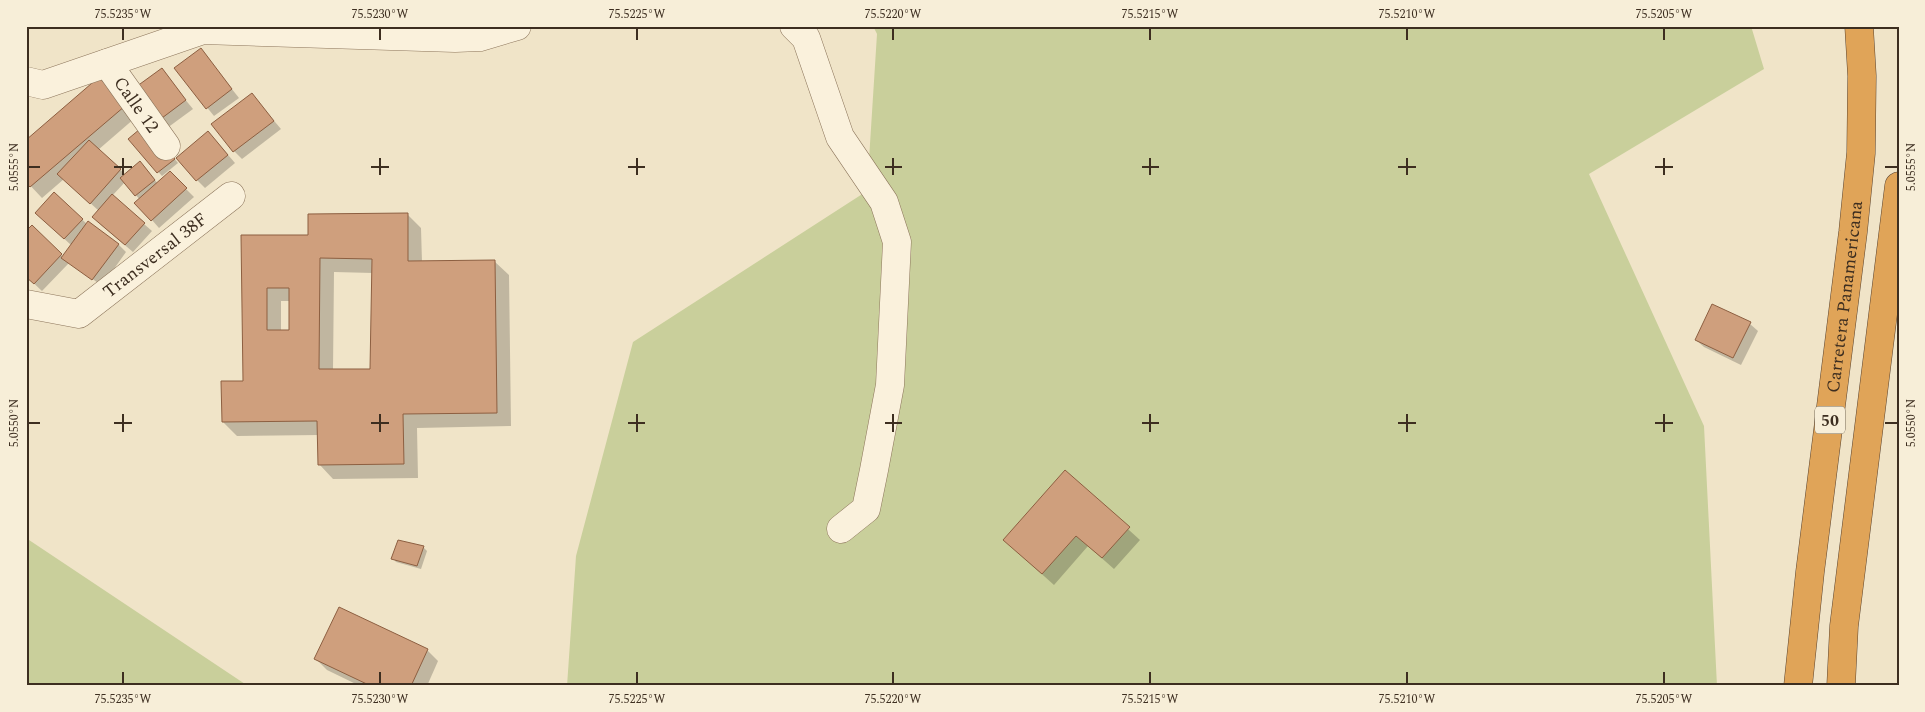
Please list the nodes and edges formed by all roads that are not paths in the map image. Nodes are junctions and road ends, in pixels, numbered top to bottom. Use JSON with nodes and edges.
{"nodes":[{"id":1,"x":517,"y":26,"type":"edge"},
{"id":2,"x":794,"y":26,"type":"edge"},
{"id":3,"x":1859,"y":26,"type":"edge"},
{"id":4,"x":107,"y":63,"type":"junction"},
{"id":5,"x":32,"y":89,"type":"edge"},
{"id":6,"x":166,"y":146,"type":"dead end"},
{"id":7,"x":1899,"y":186,"type":"edge"},
{"id":8,"x":231,"y":196,"type":"dead end"},
{"id":9,"x":26,"y":304,"type":"edge"},
{"id":10,"x":841,"y":529,"type":"dead end"},
{"id":11,"x":1798,"y":686,"type":"edge"},
{"id":12,"x":1841,"y":686,"type":"edge"}],
"edges":[{"from":1,"to":4,"type":"street"},
{"from":2,"to":10,"type":"street"},
{"from":3,"to":11,"type":"highway","name":"Carretera Panamericana","number":"50"},
{"from":4,"to":5,"type":"street"},
{"from":4,"to":6,"type":"street","name":"Calle 12"},
{"from":7,"to":12,"type":"highway","number":"50"},
{"from":8,"to":9,"type":"street","name":"Transversal 38F"}]}
